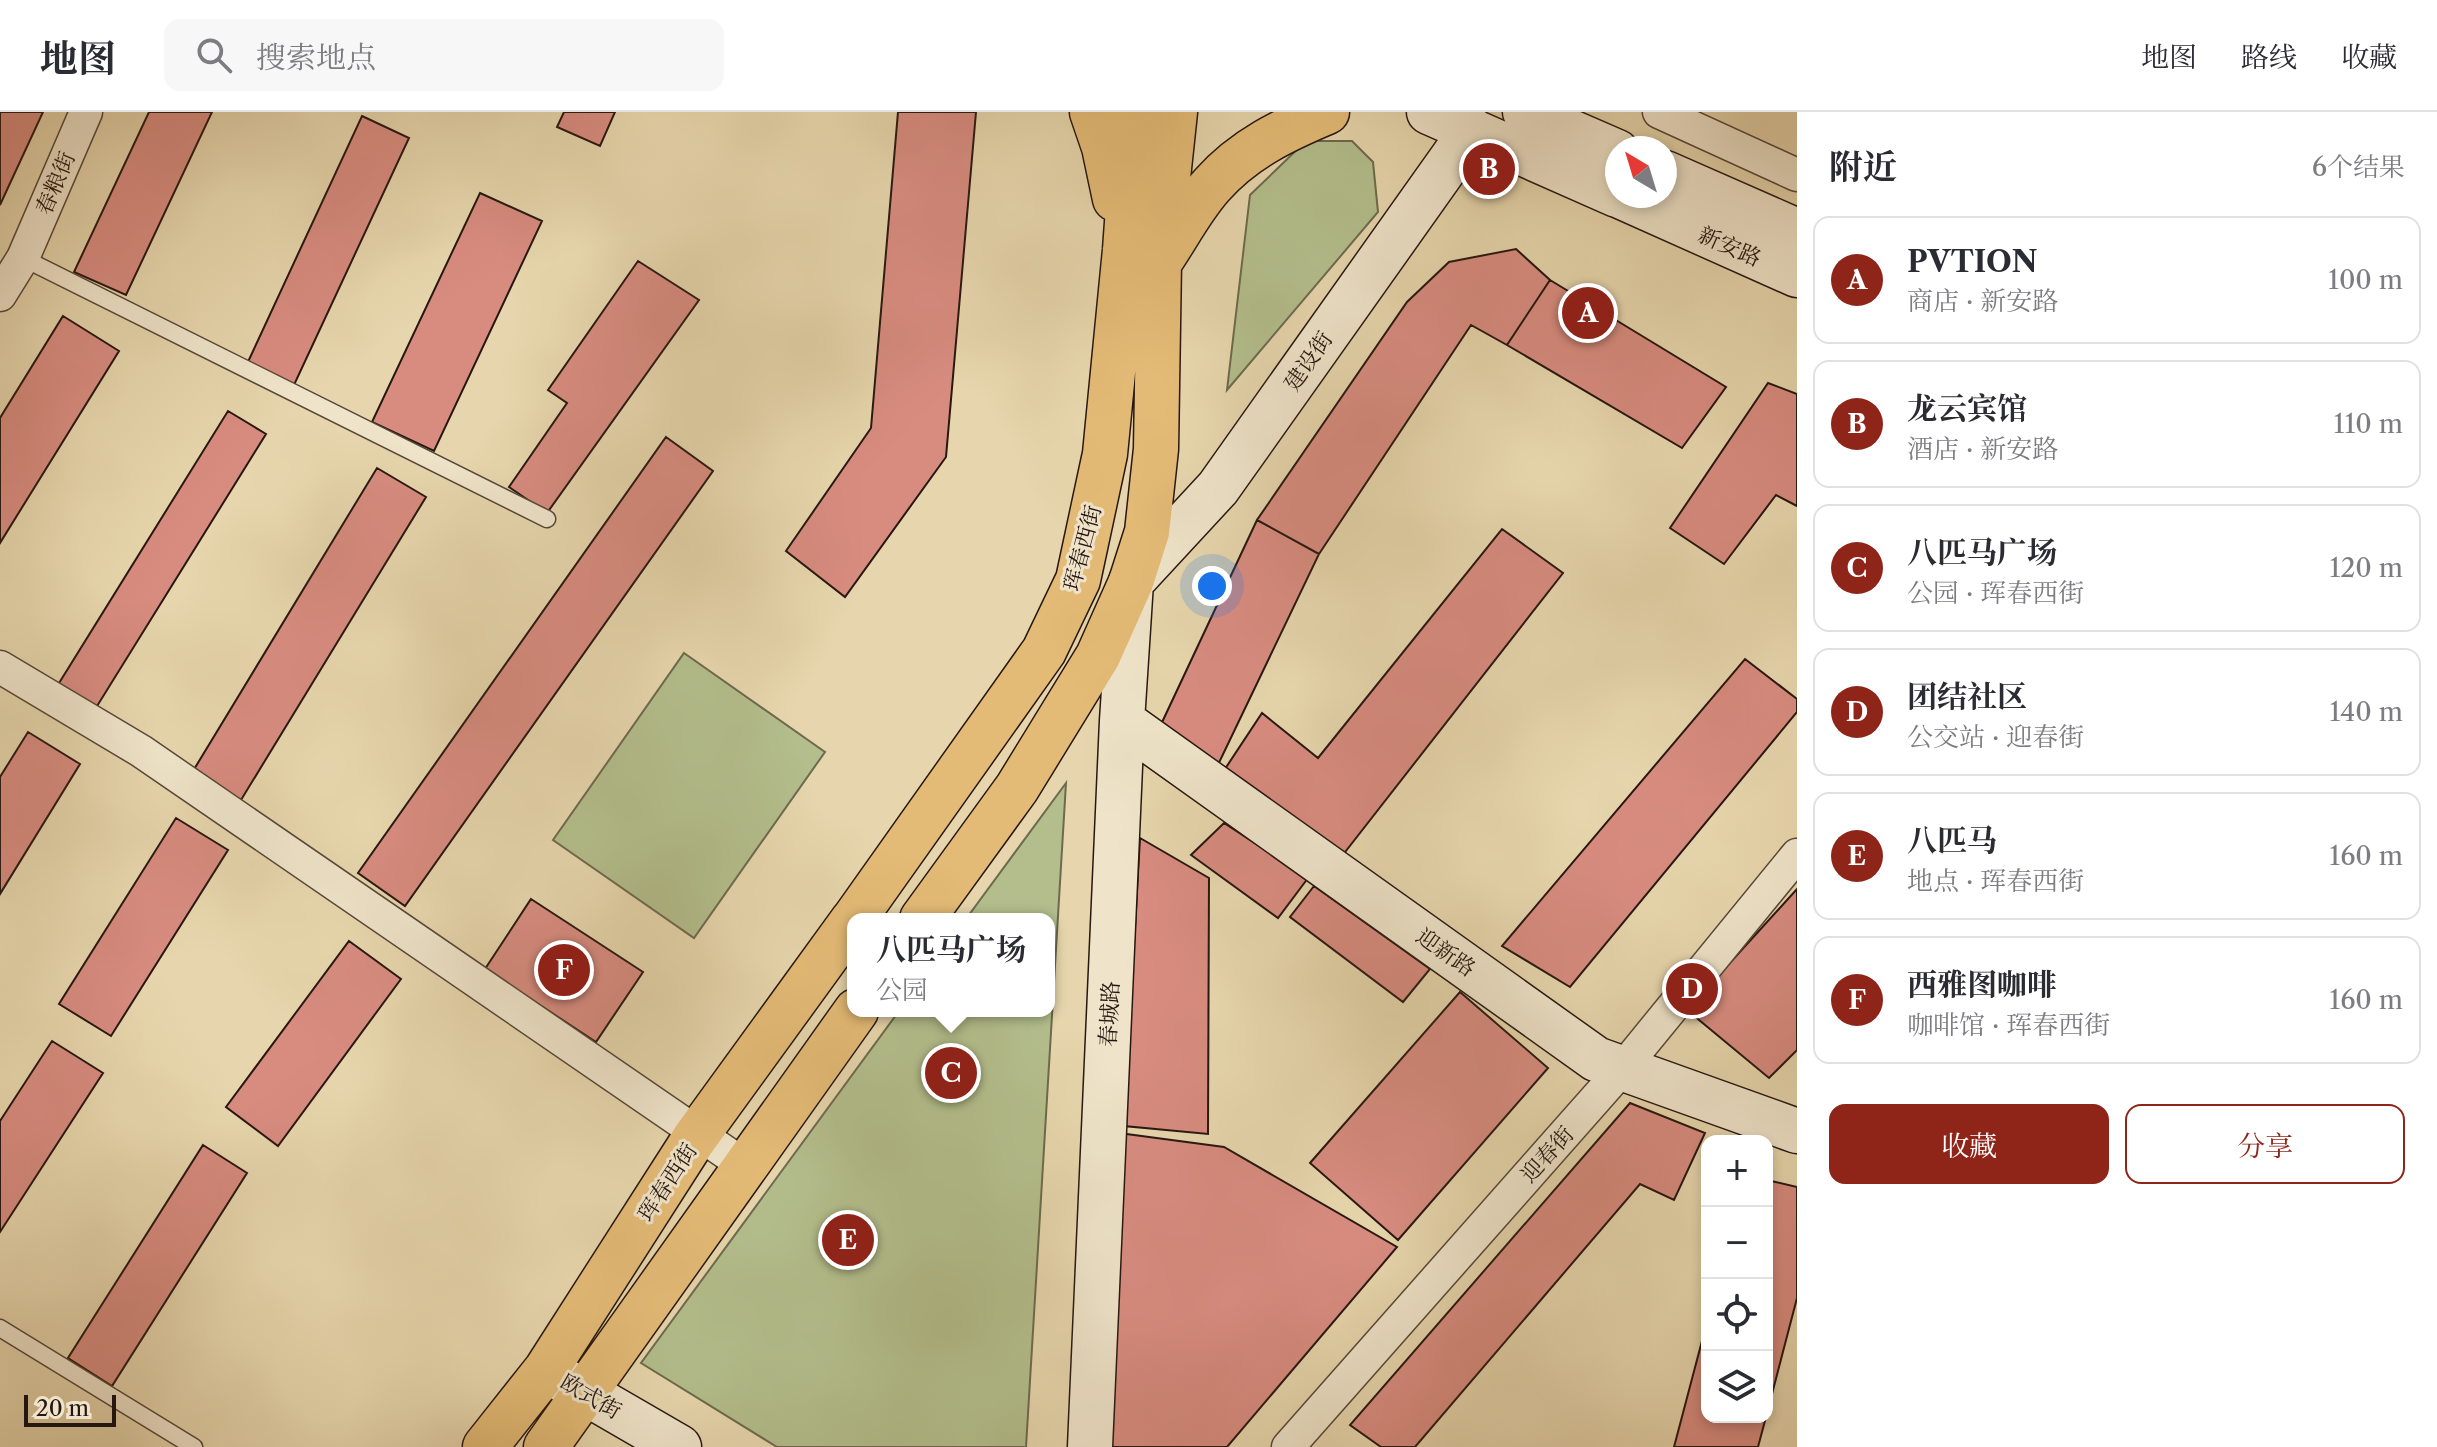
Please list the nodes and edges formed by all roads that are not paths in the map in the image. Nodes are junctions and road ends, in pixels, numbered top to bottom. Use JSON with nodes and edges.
{"nodes":[{"id":1,"x":86,"y":112,"type":"edge"},
{"id":2,"x":1092,"y":112,"type":"edge"},
{"id":3,"x":1135,"y":112,"type":"edge"},
{"id":4,"x":1175,"y":112,"type":"edge"},
{"id":5,"x":1327,"y":112,"type":"edge"},
{"id":6,"x":1429,"y":112,"type":"edge"},
{"id":7,"x":1525,"y":112,"type":"edge"},
{"id":8,"x":1659,"y":112,"type":"edge"},
{"id":9,"x":1472,"y":130,"type":"junction"},
{"id":10,"x":1605,"y":147,"type":"edge"},
{"id":11,"x":1797,"y":175,"type":"edge"},
{"id":12,"x":1677,"y":178,"type":"edge"},
{"id":13,"x":1605,"y":189,"type":"edge"},
{"id":14,"x":1647,"y":208,"type":"edge"},
{"id":15,"x":1797,"y":231,"type":"edge"},
{"id":16,"x":1142,"y":256,"type":"junction"},
{"id":17,"x":23,"y":258,"type":"junction"},
{"id":18,"x":1797,"y":275,"type":"edge"},
{"id":19,"x":0,"y":295,"type":"edge"},
{"id":20,"x":547,"y":519,"type":"dead end"},
{"id":21,"x":1131,"y":582,"type":"junction"},
{"id":22,"x":0,"y":667,"type":"edge"},
{"id":23,"x":1122,"y":721,"type":"junction"},
{"id":24,"x":1797,"y":855,"type":"edge"},
{"id":25,"x":857,"y":913,"type":"edge"},
{"id":26,"x":926,"y":913,"type":"edge"},
{"id":27,"x":847,"y":927,"type":"edge"},
{"id":28,"x":852,"y":1017,"type":"edge"},
{"id":29,"x":1623,"y":1068,"type":"junction"},
{"id":30,"x":1797,"y":1131,"type":"edge"},
{"id":31,"x":698,"y":1134,"type":"junction"},
{"id":32,"x":744,"y":1165,"type":"junction"},
{"id":33,"x":0,"y":1328,"type":"edge"},
{"id":34,"x":546,"y":1370,"type":"junction"},
{"id":35,"x":585,"y":1392,"type":"junction"},
{"id":36,"x":194,"y":1447,"type":"edge"},
{"id":37,"x":485,"y":1447,"type":"edge"},
{"id":38,"x":546,"y":1447,"type":"edge"},
{"id":39,"x":679,"y":1447,"type":"edge"},
{"id":40,"x":1090,"y":1447,"type":"edge"},
{"id":41,"x":1288,"y":1447,"type":"edge"}],
"edges":[{"from":1,"to":17,"type":"street","name":"春粮街"},
{"from":2,"to":16,"type":"main road"},
{"from":3,"to":16,"type":"main road","name":"珲春西街"},
{"from":4,"to":16,"type":"main road","name":"珲春西街"},
{"from":5,"to":16,"type":"main road"},
{"from":6,"to":9,"type":"street","name":"新安路"},
{"from":7,"to":10,"type":"street"},
{"from":8,"to":11,"type":"street"},
{"from":9,"to":13,"type":"street","name":"新安路"},
{"from":9,"to":21,"type":"street","name":"建设街"},
{"from":12,"to":15,"type":"street","name":"新安路"},
{"from":14,"to":18,"type":"street","name":"新安路"},
{"from":16,"to":21,"type":"main road","name":"珲春西街"},
{"from":16,"to":25,"type":"main road","name":"珲春西街"},
{"from":17,"to":19,"type":"street","name":"春粮街"},
{"from":17,"to":20,"type":"lane"},
{"from":21,"to":23,"type":"street","name":"春城路"},
{"from":21,"to":26,"type":"main road","name":"珲春西街"},
{"from":22,"to":31,"type":"street"},
{"from":23,"to":29,"type":"street","name":"迎新路"},
{"from":23,"to":40,"type":"street","name":"春城路"},
{"from":24,"to":29,"type":"street","name":"迎春街"},
{"from":27,"to":31,"type":"main road","name":"珲春西街"},
{"from":28,"to":32,"type":"main road"},
{"from":29,"to":30,"type":"street","name":"迎新路"},
{"from":29,"to":41,"type":"street","name":"迎春街"},
{"from":31,"to":32,"type":"street"},
{"from":31,"to":34,"type":"main road","name":"珲春西街"},
{"from":32,"to":35,"type":"main road"},
{"from":33,"to":36,"type":"lane"},
{"from":34,"to":35,"type":"street","name":"欧式街"},
{"from":34,"to":37,"type":"main road","name":"珲春西街"},
{"from":35,"to":38,"type":"main road"},
{"from":35,"to":39,"type":"street","name":"欧式街"}]}
